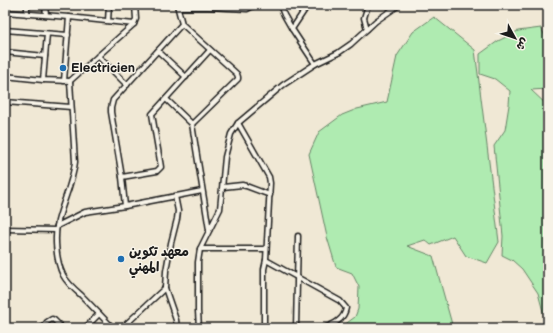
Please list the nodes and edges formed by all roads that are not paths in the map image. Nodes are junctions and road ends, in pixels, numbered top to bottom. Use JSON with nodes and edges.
{"nodes":[{"id":1,"x":26,"y":5,"type":"edge"},
{"id":2,"x":45,"y":5,"type":"edge"},
{"id":3,"x":109,"y":5,"type":"edge"},
{"id":4,"x":135,"y":5,"type":"edge"},
{"id":5,"x":253,"y":5,"type":"edge"},
{"id":6,"x":280,"y":5,"type":"edge"},
{"id":7,"x":308,"y":5,"type":"edge"},
{"id":8,"x":368,"y":5,"type":"edge"},
{"id":9,"x":398,"y":5,"type":"edge"},
{"id":10,"x":178,"y":6,"type":"edge"},
{"id":11,"x":215,"y":6,"type":"edge"},
{"id":12,"x":5,"y":12,"type":"edge"},
{"id":13,"x":27,"y":14,"type":"junction"},
{"id":14,"x":46,"y":15,"type":"junction"},
{"id":15,"x":69,"y":17,"type":"junction"},
{"id":16,"x":108,"y":21,"type":"junction"},
{"id":17,"x":134,"y":24,"type":"junction"},
{"id":18,"x":182,"y":24,"type":"junction"},
{"id":19,"x":292,"y":29,"type":"junction"},
{"id":20,"x":367,"y":29,"type":"junction"},
{"id":21,"x":5,"y":30,"type":"edge"},
{"id":22,"x":47,"y":34,"type":"junction"},
{"id":23,"x":68,"y":35,"type":"junction"},
{"id":24,"x":210,"y":50,"type":"junction"},
{"id":25,"x":158,"y":51,"type":"junction"},
{"id":26,"x":5,"y":52,"type":"edge"},
{"id":27,"x":45,"y":56,"type":"junction"},
{"id":28,"x":98,"y":56,"type":"junction"},
{"id":29,"x":315,"y":64,"type":"junction"},
{"id":30,"x":5,"y":76,"type":"edge"},
{"id":31,"x":186,"y":77,"type":"junction"},
{"id":32,"x":43,"y":80,"type":"junction"},
{"id":33,"x":64,"y":81,"type":"junction"},
{"id":34,"x":70,"y":81,"type":"junction"},
{"id":35,"x":126,"y":84,"type":"junction"},
{"id":36,"x":166,"y":99,"type":"junction"},
{"id":37,"x":5,"y":102,"type":"edge"},
{"id":38,"x":71,"y":107,"type":"junction"},
{"id":39,"x":238,"y":123,"type":"junction"},
{"id":40,"x":192,"y":124,"type":"junction"},
{"id":41,"x":122,"y":177,"type":"junction"},
{"id":42,"x":223,"y":187,"type":"junction"},
{"id":43,"x":202,"y":191,"type":"junction"},
{"id":44,"x":270,"y":195,"type":"junction"},
{"id":45,"x":176,"y":196,"type":"junction"},
{"id":46,"x":125,"y":206,"type":"junction"},
{"id":47,"x":57,"y":228,"type":"junction"},
{"id":48,"x":5,"y":229,"type":"edge"},
{"id":49,"x":210,"y":230,"type":"junction"},
{"id":50,"x":298,"y":236,"type":"dead end"},
{"id":51,"x":200,"y":249,"type":"junction"},
{"id":52,"x":266,"y":249,"type":"junction"},
{"id":53,"x":266,"y":260,"type":"junction"},
{"id":54,"x":297,"y":277,"type":"junction"},
{"id":55,"x":165,"y":288,"type":"junction"},
{"id":56,"x":99,"y":314,"type":"junction"},
{"id":57,"x":42,"y":328,"type":"edge"},
{"id":58,"x":62,"y":328,"type":"edge"},
{"id":59,"x":85,"y":328,"type":"edge"},
{"id":60,"x":113,"y":328,"type":"edge"},
{"id":61,"x":122,"y":328,"type":"edge"},
{"id":62,"x":177,"y":328,"type":"edge"},
{"id":63,"x":199,"y":328,"type":"edge"},
{"id":64,"x":264,"y":328,"type":"edge"},
{"id":65,"x":296,"y":328,"type":"edge"},
{"id":66,"x":324,"y":328,"type":"edge"}],
"edges":[{"from":1,"to":13,"type":"street"},
{"from":2,"to":14,"type":"street"},
{"from":3,"to":16,"type":"street"},
{"from":4,"to":17,"type":"street"},
{"from":5,"to":11,"type":"street"},
{"from":6,"to":19,"type":"street"},
{"from":7,"to":19,"type":"street"},
{"from":8,"to":20,"type":"street"},
{"from":9,"to":20,"type":"street"},
{"from":10,"to":11,"type":"street"},
{"from":10,"to":18,"type":"street"},
{"from":12,"to":13,"type":"street"},
{"from":13,"to":14,"type":"street"},
{"from":14,"to":15,"type":"street"},
{"from":15,"to":16,"type":"street"},
{"from":15,"to":23,"type":"street"},
{"from":16,"to":17,"type":"street"},
{"from":17,"to":28,"type":"street"},
{"from":18,"to":24,"type":"street"},
{"from":18,"to":25,"type":"street"},
{"from":19,"to":29,"type":"street"},
{"from":20,"to":29,"type":"street"},
{"from":21,"to":22,"type":"street"},
{"from":22,"to":23,"type":"street"},
{"from":22,"to":27,"type":"street"},
{"from":23,"to":33,"type":"street"},
{"from":24,"to":31,"type":"street"},
{"from":24,"to":40,"type":"street"},
{"from":25,"to":31,"type":"street"},
{"from":25,"to":35,"type":"street"},
{"from":26,"to":27,"type":"street"},
{"from":27,"to":32,"type":"street"},
{"from":28,"to":34,"type":"street"},
{"from":28,"to":35,"type":"street"},
{"from":29,"to":39,"type":"street"},
{"from":30,"to":32,"type":"street"},
{"from":31,"to":36,"type":"street"},
{"from":32,"to":33,"type":"street"},
{"from":33,"to":34,"type":"street"},
{"from":34,"to":38,"type":"street"},
{"from":35,"to":41,"type":"street"},
{"from":36,"to":40,"type":"street"},
{"from":36,"to":41,"type":"street"},
{"from":37,"to":38,"type":"street"},
{"from":38,"to":47,"type":"street"},
{"from":39,"to":42,"type":"street"},
{"from":39,"to":44,"type":"street"},
{"from":40,"to":43,"type":"street"},
{"from":41,"to":46,"type":"street"},
{"from":42,"to":44,"type":"street"},
{"from":42,"to":49,"type":"street"},
{"from":43,"to":45,"type":"street"},
{"from":43,"to":49,"type":"street"},
{"from":44,"to":52,"type":"street"},
{"from":45,"to":46,"type":"street"},
{"from":45,"to":55,"type":"street"},
{"from":46,"to":47,"type":"street"},
{"from":47,"to":48,"type":"street"},
{"from":47,"to":56,"type":"street"},
{"from":49,"to":51,"type":"street"},
{"from":50,"to":54,"type":"street"},
{"from":51,"to":52,"type":"street"},
{"from":51,"to":63,"type":"street"},
{"from":52,"to":53,"type":"street"},
{"from":53,"to":54,"type":"street"},
{"from":53,"to":64,"type":"street"},
{"from":54,"to":65,"type":"street"},
{"from":54,"to":66,"type":"street"},
{"from":55,"to":61,"type":"street"},
{"from":55,"to":62,"type":"street"},
{"from":56,"to":59,"type":"street"},
{"from":56,"to":60,"type":"street"},
{"from":57,"to":58,"type":"street"}]}
